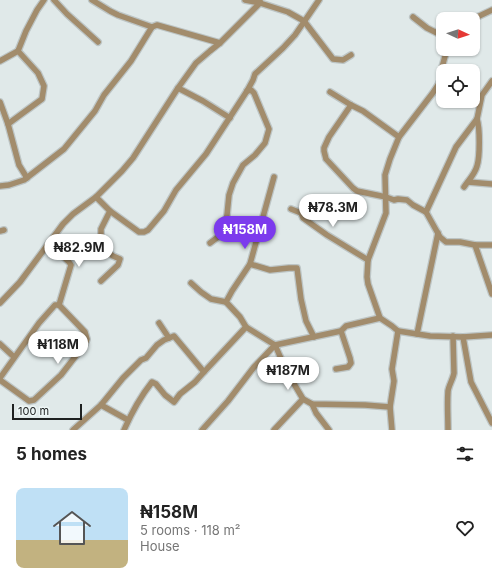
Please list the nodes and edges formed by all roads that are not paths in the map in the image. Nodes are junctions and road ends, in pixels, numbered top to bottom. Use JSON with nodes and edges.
{"nodes":[{"id":1,"x":44,"y":0,"type":"edge"},
{"id":2,"x":54,"y":0,"type":"edge"},
{"id":3,"x":92,"y":0,"type":"edge"},
{"id":4,"x":245,"y":0,"type":"edge"},
{"id":5,"x":319,"y":0,"type":"edge"},
{"id":6,"x":260,"y":1,"type":"edge"},
{"id":7,"x":492,"y":10,"type":"edge"},
{"id":8,"x":480,"y":16,"type":"edge"},
{"id":9,"x":413,"y":17,"type":"dead end"},
{"id":10,"x":304,"y":21,"type":"junction"},
{"id":11,"x":152,"y":27,"type":"junction"},
{"id":12,"x":436,"y":32,"type":"edge"},
{"id":13,"x":98,"y":42,"type":"dead end"},
{"id":14,"x":220,"y":43,"type":"junction"},
{"id":15,"x":18,"y":51,"type":"junction"},
{"id":16,"x":351,"y":55,"type":"dead end"},
{"id":17,"x":445,"y":56,"type":"edge"},
{"id":18,"x":0,"y":61,"type":"edge"},
{"id":19,"x":492,"y":81,"type":"edge"},
{"id":20,"x":178,"y":88,"type":"junction"},
{"id":21,"x":250,"y":89,"type":"junction"},
{"id":22,"x":330,"y":92,"type":"dead end"},
{"id":23,"x":0,"y":102,"type":"edge"},
{"id":24,"x":351,"y":105,"type":"junction"},
{"id":25,"x":230,"y":118,"type":"junction"},
{"id":26,"x":477,"y":119,"type":"junction"},
{"id":27,"x":8,"y":124,"type":"junction"},
{"id":28,"x":399,"y":137,"type":"junction"},
{"id":29,"x":274,"y":177,"type":"dead end"},
{"id":30,"x":27,"y":178,"type":"junction"},
{"id":31,"x":492,"y":184,"type":"edge"},
{"id":32,"x":0,"y":186,"type":"edge"},
{"id":33,"x":96,"y":197,"type":"junction"},
{"id":34,"x":386,"y":197,"type":"junction"},
{"id":35,"x":291,"y":209,"type":"dead end"},
{"id":36,"x":110,"y":211,"type":"junction"},
{"id":37,"x":426,"y":212,"type":"junction"},
{"id":38,"x":438,"y":233,"type":"junction"},
{"id":39,"x":49,"y":243,"type":"junction"},
{"id":40,"x":210,"y":244,"type":"dead end"},
{"id":41,"x":475,"y":245,"type":"junction"},
{"id":42,"x":492,"y":246,"type":"edge"},
{"id":43,"x":368,"y":260,"type":"junction"},
{"id":44,"x":250,"y":264,"type":"junction"},
{"id":45,"x":101,"y":281,"type":"dead end"},
{"id":46,"x":191,"y":283,"type":"dead end"},
{"id":47,"x":492,"y":294,"type":"edge"},
{"id":48,"x":226,"y":302,"type":"junction"},
{"id":49,"x":0,"y":303,"type":"edge"},
{"id":50,"x":58,"y":305,"type":"junction"},
{"id":51,"x":380,"y":318,"type":"junction"},
{"id":52,"x":159,"y":323,"type":"dead end"},
{"id":53,"x":246,"y":327,"type":"junction"},
{"id":54,"x":398,"y":331,"type":"junction"},
{"id":55,"x":340,"y":332,"type":"junction"},
{"id":56,"x":416,"y":334,"type":"junction"},
{"id":57,"x":492,"y":335,"type":"edge"},
{"id":58,"x":454,"y":336,"type":"junction"},
{"id":59,"x":314,"y":337,"type":"junction"},
{"id":60,"x":463,"y":337,"type":"junction"},
{"id":61,"x":169,"y":338,"type":"junction"},
{"id":62,"x":0,"y":344,"type":"edge"},
{"id":63,"x":275,"y":345,"type":"junction"},
{"id":64,"x":14,"y":357,"type":"junction"},
{"id":65,"x":336,"y":369,"type":"dead end"},
{"id":66,"x":204,"y":372,"type":"junction"},
{"id":67,"x":0,"y":379,"type":"edge"},
{"id":68,"x":303,"y":398,"type":"junction"},
{"id":69,"x":312,"y":404,"type":"junction"},
{"id":70,"x":101,"y":405,"type":"junction"},
{"id":71,"x":390,"y":407,"type":"junction"},
{"id":72,"x":485,"y":410,"type":"junction"},
{"id":73,"x":492,"y":410,"type":"edge"},
{"id":74,"x":128,"y":420,"type":"junction"},
{"id":75,"x":492,"y":423,"type":"edge"},
{"id":76,"x":74,"y":430,"type":"edge"},
{"id":77,"x":124,"y":430,"type":"edge"},
{"id":78,"x":202,"y":430,"type":"edge"},
{"id":79,"x":274,"y":430,"type":"edge"},
{"id":80,"x":330,"y":430,"type":"edge"},
{"id":81,"x":392,"y":430,"type":"edge"},
{"id":82,"x":448,"y":430,"type":"edge"}],
"edges":[{"from":1,"to":15,"type":"street"},
{"from":2,"to":13,"type":"street"},
{"from":3,"to":11,"type":"street"},
{"from":4,"to":6,"type":"street"},
{"from":5,"to":10,"type":"street"},
{"from":6,"to":10,"type":"street"},
{"from":6,"to":14,"type":"street"},
{"from":7,"to":8,"type":"street"},
{"from":9,"to":12,"type":"street"},
{"from":10,"to":16,"type":"street"},
{"from":10,"to":21,"type":"street"},
{"from":11,"to":14,"type":"street"},
{"from":11,"to":30,"type":"street"},
{"from":14,"to":20,"type":"street"},
{"from":15,"to":18,"type":"street"},
{"from":15,"to":27,"type":"street"},
{"from":17,"to":28,"type":"street"},
{"from":19,"to":26,"type":"street"},
{"from":20,"to":25,"type":"street"},
{"from":20,"to":33,"type":"street"},
{"from":21,"to":25,"type":"street"},
{"from":21,"to":40,"type":"street"},
{"from":22,"to":24,"type":"street"},
{"from":23,"to":27,"type":"street"},
{"from":24,"to":28,"type":"street"},
{"from":24,"to":34,"type":"street"},
{"from":25,"to":36,"type":"street"},
{"from":26,"to":31,"type":"street"},
{"from":26,"to":37,"type":"street"},
{"from":27,"to":30,"type":"street"},
{"from":28,"to":34,"type":"street"},
{"from":29,"to":44,"type":"street"},
{"from":30,"to":32,"type":"street"},
{"from":33,"to":36,"type":"street"},
{"from":33,"to":39,"type":"street"},
{"from":34,"to":37,"type":"street"},
{"from":34,"to":43,"type":"street"},
{"from":35,"to":43,"type":"street"},
{"from":36,"to":45,"type":"street"},
{"from":37,"to":38,"type":"street"},
{"from":38,"to":41,"type":"street"},
{"from":38,"to":56,"type":"street"},
{"from":39,"to":49,"type":"street"},
{"from":39,"to":50,"type":"street"},
{"from":41,"to":42,"type":"street"},
{"from":41,"to":47,"type":"street"},
{"from":43,"to":51,"type":"street"},
{"from":44,"to":48,"type":"street"},
{"from":44,"to":59,"type":"street"},
{"from":46,"to":48,"type":"street"},
{"from":48,"to":53,"type":"street"},
{"from":50,"to":64,"type":"street"},
{"from":50,"to":67,"type":"street"},
{"from":51,"to":54,"type":"street"},
{"from":51,"to":55,"type":"street"},
{"from":52,"to":61,"type":"street"},
{"from":53,"to":63,"type":"street"},
{"from":53,"to":66,"type":"street"},
{"from":54,"to":56,"type":"street"},
{"from":54,"to":71,"type":"street"},
{"from":55,"to":59,"type":"street"},
{"from":55,"to":65,"type":"street"},
{"from":56,"to":58,"type":"street"},
{"from":57,"to":60,"type":"street"},
{"from":58,"to":60,"type":"street"},
{"from":58,"to":82,"type":"street"},
{"from":59,"to":63,"type":"street"},
{"from":60,"to":72,"type":"street"},
{"from":61,"to":66,"type":"street"},
{"from":61,"to":70,"type":"street"},
{"from":62,"to":64,"type":"street"},
{"from":63,"to":68,"type":"street"},
{"from":63,"to":78,"type":"street"},
{"from":64,"to":67,"type":"street"},
{"from":66,"to":74,"type":"street"},
{"from":68,"to":69,"type":"street"},
{"from":68,"to":79,"type":"street"},
{"from":69,"to":71,"type":"street"},
{"from":69,"to":80,"type":"street"},
{"from":70,"to":74,"type":"street"},
{"from":70,"to":76,"type":"street"},
{"from":71,"to":81,"type":"street"},
{"from":72,"to":73,"type":"street"},
{"from":72,"to":75,"type":"street"},
{"from":74,"to":77,"type":"street"}]}
